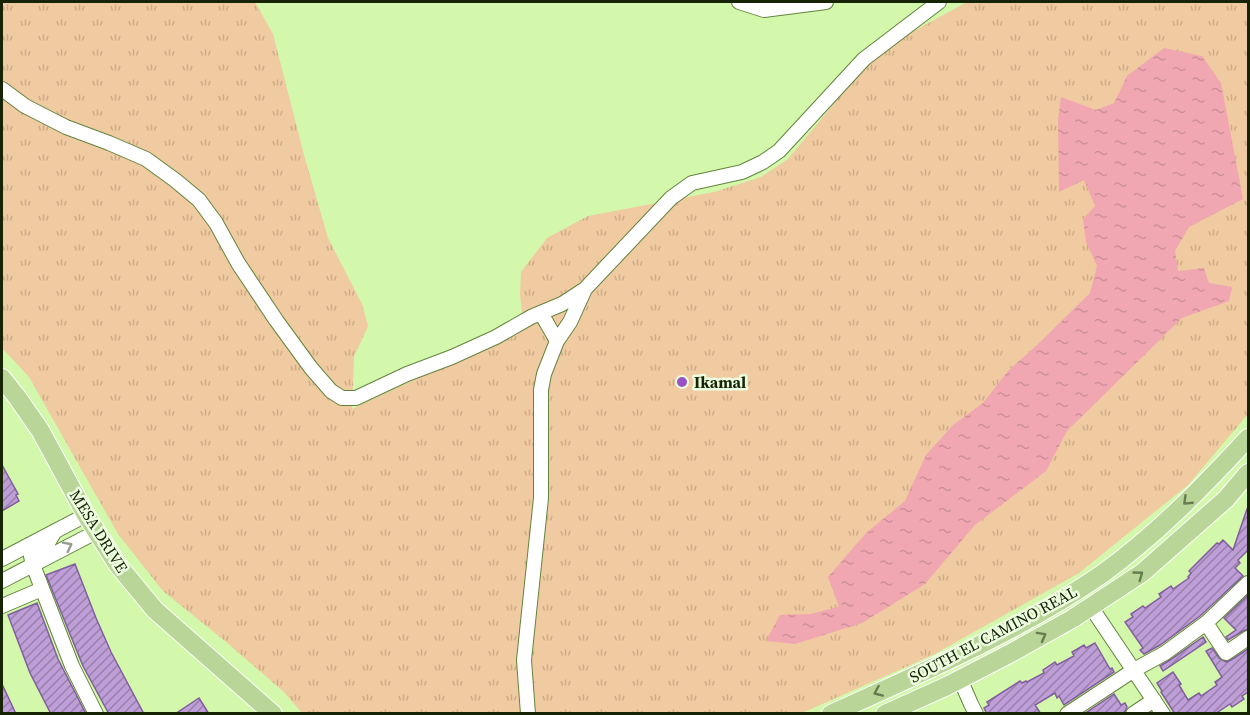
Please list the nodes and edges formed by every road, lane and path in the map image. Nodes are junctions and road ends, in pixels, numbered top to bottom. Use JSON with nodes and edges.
{"nodes":[{"id":1,"x":740,"y":2,"type":"edge"},
{"id":2,"x":826,"y":2,"type":"edge"},
{"id":3,"x":939,"y":2,"type":"edge"},
{"id":4,"x":2,"y":89,"type":"edge"},
{"id":5,"x":585,"y":290,"type":"junction"},
{"id":6,"x":541,"y":313,"type":"junction"},
{"id":7,"x":557,"y":341,"type":"junction"},
{"id":8,"x":2,"y":378,"type":"edge"},
{"id":9,"x":1248,"y":438,"type":"edge"},
{"id":10,"x":1248,"y":473,"type":"edge"},
{"id":11,"x":86,"y":515,"type":"junction"},
{"id":12,"x":55,"y":531,"type":"junction"},
{"id":13,"x":96,"y":532,"type":"junction"},
{"id":14,"x":2,"y":560,"type":"edge"},
{"id":15,"x":33,"y":565,"type":"junction"},
{"id":16,"x":1103,"y":573,"type":"junction"},
{"id":17,"x":2,"y":581,"type":"edge"},
{"id":18,"x":1248,"y":583,"type":"edge"},
{"id":19,"x":42,"y":589,"type":"junction"},
{"id":20,"x":2,"y":606,"type":"edge"},
{"id":21,"x":1091,"y":607,"type":"junction"},
{"id":22,"x":1206,"y":623,"type":"junction"},
{"id":23,"x":1248,"y":638,"type":"edge"},
{"id":24,"x":1134,"y":670,"type":"junction"},
{"id":25,"x":960,"y":680,"type":"junction"},
{"id":26,"x":1154,"y":700,"type":"junction"},
{"id":27,"x":96,"y":714,"type":"edge"},
{"id":28,"x":273,"y":714,"type":"edge"},
{"id":29,"x":528,"y":714,"type":"edge"},
{"id":30,"x":831,"y":714,"type":"edge"},
{"id":31,"x":885,"y":714,"type":"edge"},
{"id":32,"x":976,"y":714,"type":"edge"},
{"id":33,"x":1067,"y":714,"type":"edge"},
{"id":34,"x":1133,"y":714,"type":"edge"},
{"id":35,"x":1163,"y":714,"type":"edge"}],
"edges":[{"from":1,"to":2,"type":"street"},
{"from":3,"to":5,"type":"street"},
{"from":4,"to":6,"type":"street"},
{"from":5,"to":6,"type":"street"},
{"from":5,"to":7,"type":"street"},
{"from":6,"to":7,"type":"street"},
{"from":7,"to":29,"type":"street"},
{"from":8,"to":11,"type":"main road","name":"MESA DRIVE"},
{"from":9,"to":16,"type":"main road","name":"SOUTH EL CAMINO REAL","one_way":true},
{"from":21,"to":10,"type":"main road","name":"SOUTH EL CAMINO REAL","one_way":true},
{"from":11,"to":12,"type":"street"},
{"from":11,"to":13,"type":"main road","name":"MESA DRIVE"},
{"from":12,"to":14,"type":"street"},
{"from":12,"to":15,"type":"street"},
{"from":15,"to":13,"type":"street","one_way":true},
{"from":13,"to":28,"type":"main road","name":"MESA DRIVE"},
{"from":15,"to":17,"type":"street"},
{"from":15,"to":19,"type":"street"},
{"from":16,"to":21,"type":"main road"},
{"from":16,"to":30,"type":"main road","name":"SOUTH EL CAMINO REAL","one_way":true},
{"from":18,"to":22,"type":"street"},
{"from":19,"to":20,"type":"street"},
{"from":19,"to":27,"type":"street"},
{"from":21,"to":24,"type":"street"},
{"from":25,"to":21,"type":"main road","name":"SOUTH EL CAMINO REAL","one_way":true},
{"from":22,"to":23,"type":"street"},
{"from":22,"to":24,"type":"street"},
{"from":24,"to":26,"type":"street"},
{"from":24,"to":33,"type":"street"},
{"from":25,"to":31,"type":"main road","name":"SOUTH EL CAMINO REAL"},
{"from":25,"to":32,"type":"street"},
{"from":26,"to":34,"type":"street"},
{"from":26,"to":35,"type":"street"}]}
